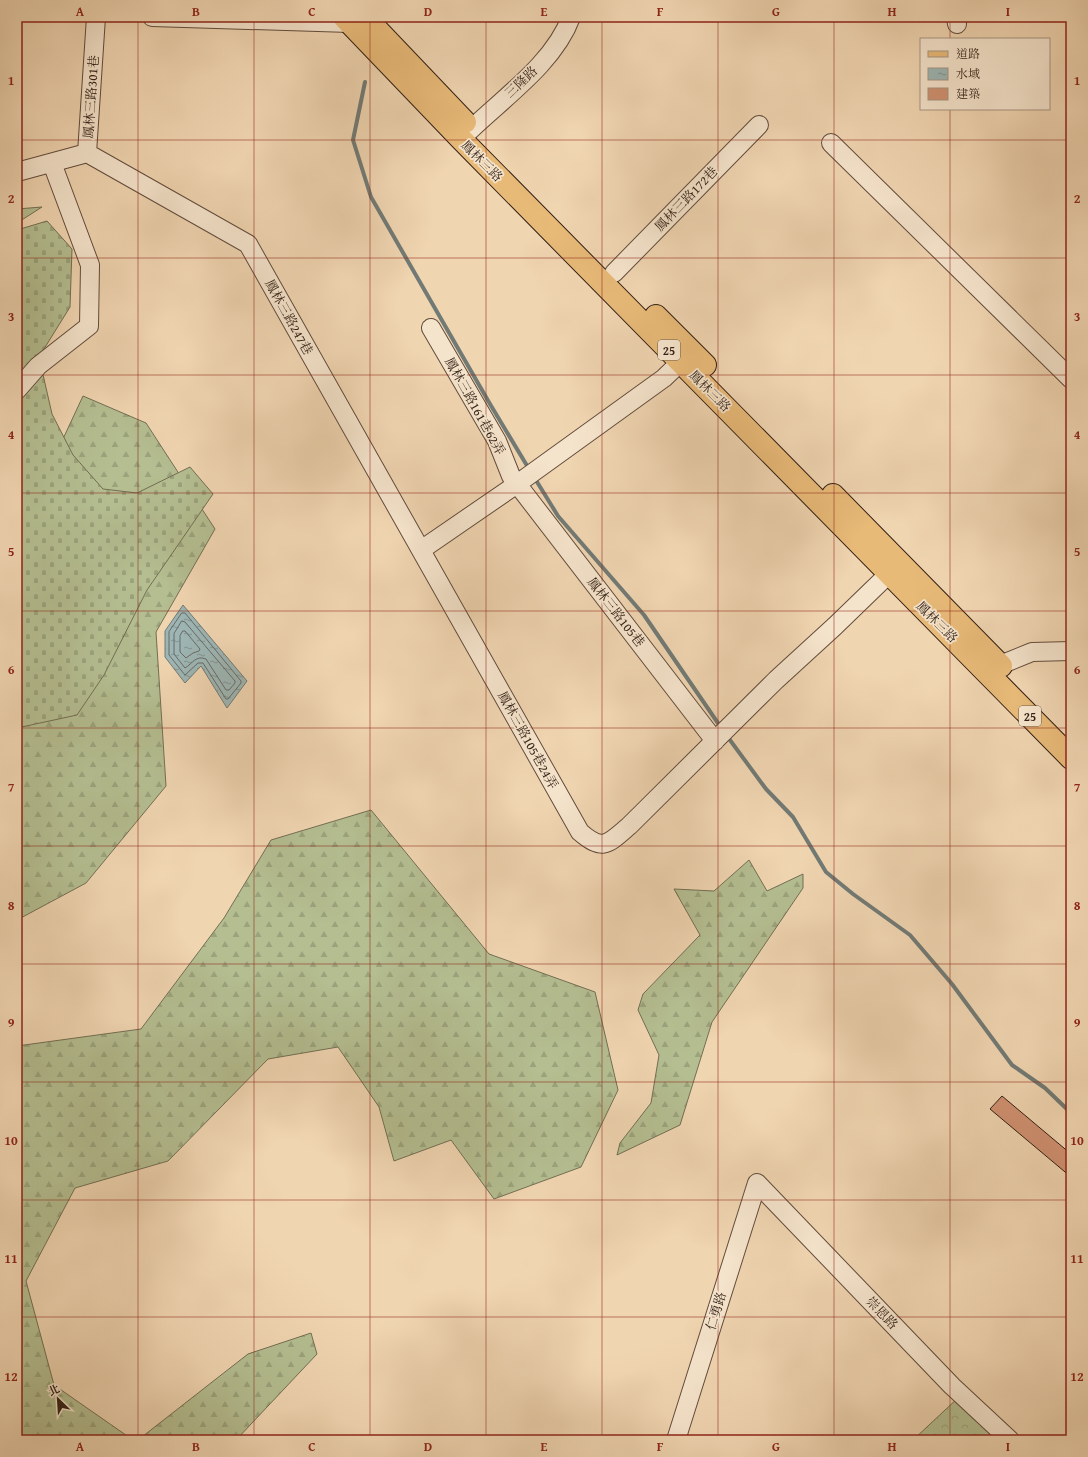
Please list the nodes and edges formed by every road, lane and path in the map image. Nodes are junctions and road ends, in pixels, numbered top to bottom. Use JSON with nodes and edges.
{"nodes":[{"id":1,"x":96,"y":17,"type":"edge"},
{"id":2,"x":152,"y":17,"type":"edge"},
{"id":3,"x":571,"y":17,"type":"edge"},
{"id":4,"x":354,"y":19,"type":"edge"},
{"id":5,"x":759,"y":125,"type":"dead end"},
{"id":6,"x":466,"y":134,"type":"junction"},
{"id":7,"x":831,"y":143,"type":"dead end"},
{"id":8,"x":87,"y":153,"type":"junction"},
{"id":9,"x":52,"y":163,"type":"junction"},
{"id":10,"x":17,"y":172,"type":"edge"},
{"id":11,"x":614,"y":273,"type":"junction"},
{"id":12,"x":431,"y":328,"type":"dead end"},
{"id":13,"x":686,"y":357,"type":"junction"},
{"id":14,"x":1071,"y":379,"type":"edge"},
{"id":15,"x":17,"y":390,"type":"edge"},
{"id":16,"x":519,"y":482,"type":"junction"},
{"id":17,"x":421,"y":550,"type":"junction"},
{"id":18,"x":895,"y":568,"type":"junction"},
{"id":19,"x":464,"y":626,"type":"joint"},
{"id":20,"x":1071,"y":651,"type":"edge"},
{"id":21,"x":994,"y":670,"type":"junction"},
{"id":22,"x":721,"y":735,"type":"junction"},
{"id":23,"x":1071,"y":736,"type":"edge"},
{"id":24,"x":1071,"y":758,"type":"edge"},
{"id":25,"x":757,"y":1183,"type":"joint"},
{"id":26,"x":676,"y":1440,"type":"edge"},
{"id":27,"x":1010,"y":1440,"type":"edge"}],
"edges":[{"from":1,"to":8,"type":"street","name":"鳳林三路301巷"},
{"from":2,"to":4,"type":"street","name":"鳳林三路"},
{"from":3,"to":6,"type":"street","name":"三隆路"},
{"from":4,"to":6,"type":"main road","name":"鳳林三路","number":"25"},
{"from":5,"to":11,"type":"street","name":"鳳林三路172巷"},
{"from":6,"to":11,"type":"main road","name":"鳳林三路","number":"25"},
{"from":6,"to":13,"type":"main road","name":"鳳林三路","number":"25"},
{"from":7,"to":14,"type":"street"},
{"from":8,"to":9,"type":"street","name":"鳳林三路301巷"},
{"from":8,"to":17,"type":"street","name":"鳳林三路247巷"},
{"from":9,"to":10,"type":"street","name":"鳳林三路301巷"},
{"from":9,"to":15,"type":"street"},
{"from":11,"to":13,"type":"main road","name":"鳳林三路","number":"25"},
{"from":12,"to":16,"type":"street","name":"鳳林三路161巷62弄"},
{"from":13,"to":16,"type":"street"},
{"from":13,"to":18,"type":"main road","name":"鳳林三路","number":"25"},
{"from":16,"to":17,"type":"street"},
{"from":16,"to":22,"type":"street","name":"鳳林三路105巷"},
{"from":17,"to":19,"type":"street","name":"鳳林三路247巷"},
{"from":18,"to":21,"type":"main road","name":"鳳林三路","number":"25"},
{"from":18,"to":22,"type":"street"},
{"from":19,"to":22,"type":"street","name":"鳳林三路105巷24弄"},
{"from":20,"to":21,"type":"street"},
{"from":21,"to":23,"type":"main road","name":"鳳林三路","number":"25"},
{"from":21,"to":24,"type":"main road","name":"鳳林三路","number":"25"},
{"from":25,"to":26,"type":"street","name":"仁勇路"},
{"from":25,"to":27,"type":"street","name":"崇恩路"}]}
